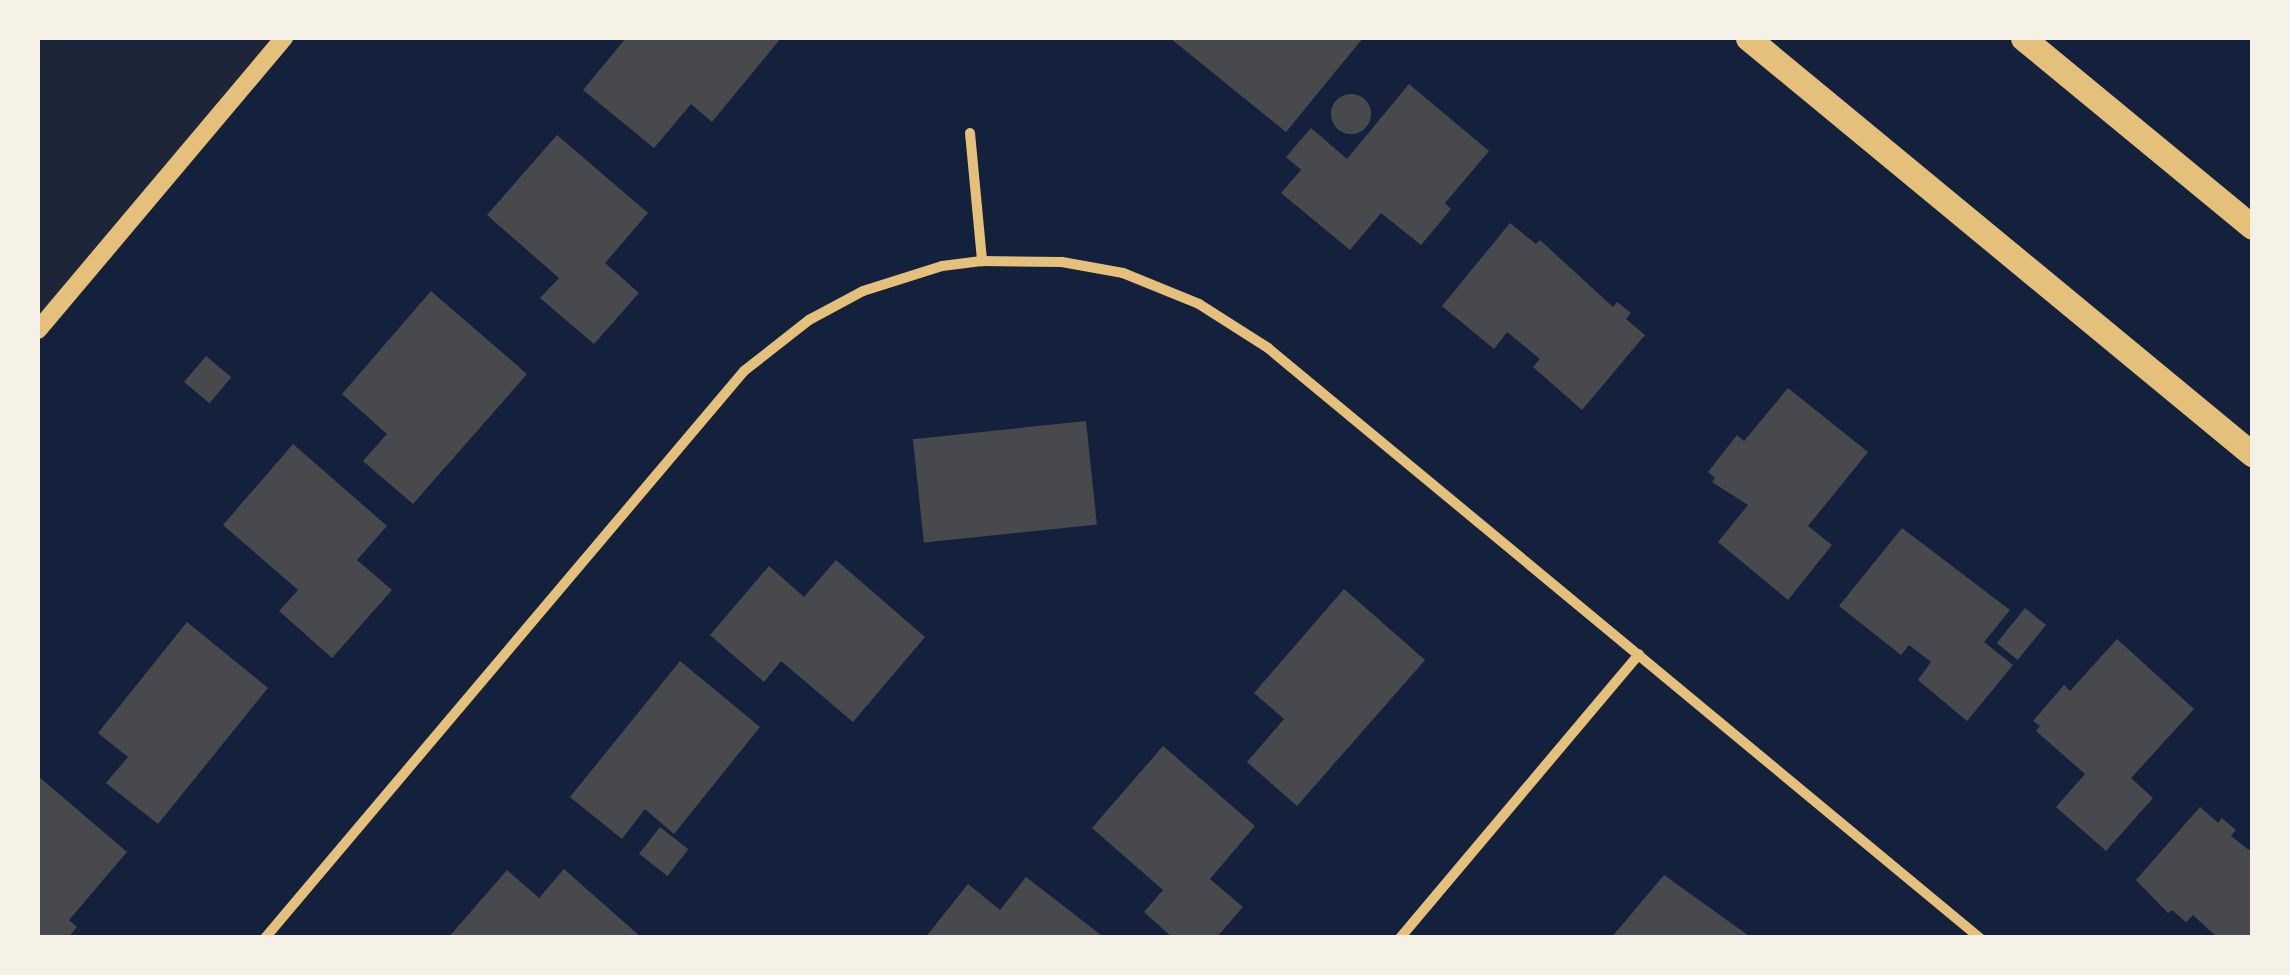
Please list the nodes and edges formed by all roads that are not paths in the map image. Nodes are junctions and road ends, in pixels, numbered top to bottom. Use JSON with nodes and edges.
{"nodes":[{"id":1,"x":284,"y":38,"type":"edge"},
{"id":2,"x":1748,"y":38,"type":"edge"},
{"id":3,"x":2023,"y":38,"type":"edge"},
{"id":4,"x":970,"y":133,"type":"dead end"},
{"id":5,"x":2252,"y":228,"type":"edge"},
{"id":6,"x":982,"y":261,"type":"junction"},
{"id":7,"x":38,"y":330,"type":"edge"},
{"id":8,"x":2252,"y":454,"type":"edge"},
{"id":9,"x":1639,"y":654,"type":"junction"},
{"id":10,"x":265,"y":938,"type":"edge"},
{"id":11,"x":1400,"y":938,"type":"edge"},
{"id":12,"x":1980,"y":938,"type":"edge"}],
"edges":[{"from":1,"to":7,"type":"street"},
{"from":2,"to":8,"type":"main road"},
{"from":3,"to":5,"type":"main road"},
{"from":4,"to":6,"type":"street"},
{"from":6,"to":9,"type":"street"},
{"from":6,"to":10,"type":"street"},
{"from":9,"to":11,"type":"street"},
{"from":9,"to":12,"type":"street"}]}
